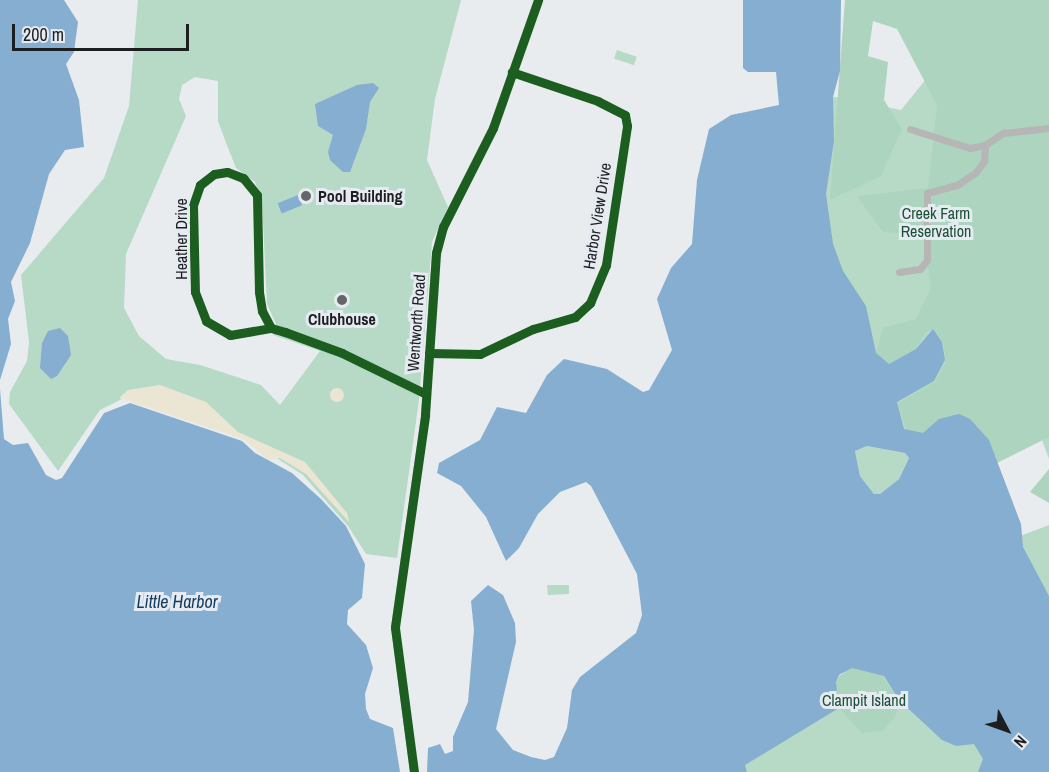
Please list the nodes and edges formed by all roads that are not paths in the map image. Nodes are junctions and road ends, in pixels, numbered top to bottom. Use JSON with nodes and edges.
{"nodes":[{"id":1,"x":538,"y":0,"type":"edge"},
{"id":2,"x":512,"y":72,"type":"junction"},
{"id":3,"x":1049,"y":128,"type":"edge"},
{"id":4,"x":910,"y":129,"type":"dead end"},
{"id":5,"x":985,"y":145,"type":"junction"},
{"id":6,"x":899,"y":272,"type":"dead end"},
{"id":7,"x":271,"y":328,"type":"junction"},
{"id":8,"x":429,"y":353,"type":"junction"},
{"id":9,"x":426,"y":394,"type":"junction"},
{"id":10,"x":414,"y":772,"type":"edge"}],
"edges":[{"from":1,"to":2,"type":"main road","name":"Wentworth Road"},
{"from":2,"to":8,"type":"main road","name":"Wentworth Road"},
{"from":2,"to":8,"type":"street","name":"Harbor View Drive"},
{"from":3,"to":5,"type":"street"},
{"from":4,"to":5,"type":"street"},
{"from":5,"to":6,"type":"street"},
{"from":7,"to":7,"type":"street","name":"Heather Drive"},
{"from":7,"to":9,"type":"street"},
{"from":8,"to":9,"type":"main road","name":"Wentworth Road"},
{"from":9,"to":10,"type":"main road","name":"Wentworth Road"}]}
